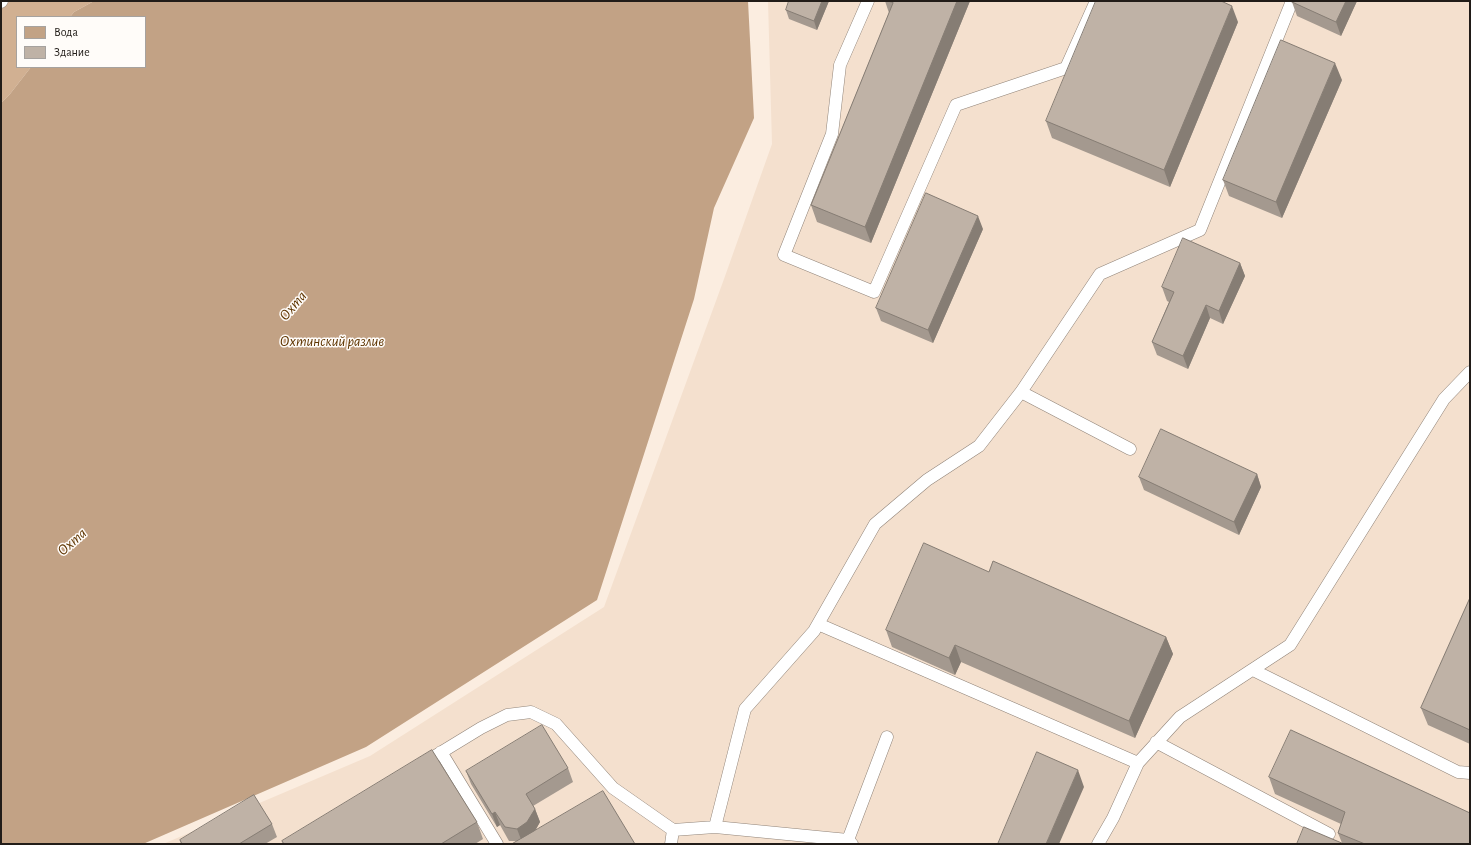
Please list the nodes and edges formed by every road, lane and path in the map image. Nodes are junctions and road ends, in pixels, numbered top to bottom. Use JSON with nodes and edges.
{"nodes":[{"id":1,"x":868,"y":1,"type":"edge"},
{"id":2,"x":1096,"y":1,"type":"edge"},
{"id":3,"x":1292,"y":1,"type":"edge"},
{"id":4,"x":1470,"y":372,"type":"edge"},
{"id":5,"x":1021,"y":392,"type":"junction"},
{"id":6,"x":1130,"y":449,"type":"dead end"},
{"id":7,"x":818,"y":624,"type":"junction"},
{"id":8,"x":1253,"y":670,"type":"junction"},
{"id":9,"x":887,"y":737,"type":"dead end"},
{"id":10,"x":1156,"y":742,"type":"junction"},
{"id":11,"x":441,"y":752,"type":"junction"},
{"id":12,"x":1138,"y":763,"type":"junction"},
{"id":13,"x":414,"y":769,"type":"edge"},
{"id":14,"x":1470,"y":773,"type":"edge"},
{"id":15,"x":715,"y":827,"type":"junction"},
{"id":16,"x":673,"y":830,"type":"junction"},
{"id":17,"x":1329,"y":834,"type":"dead end"},
{"id":18,"x":850,"y":842,"type":"edge"},
{"id":19,"x":497,"y":844,"type":"edge"},
{"id":20,"x":671,"y":844,"type":"edge"},
{"id":21,"x":1098,"y":844,"type":"edge"}],
"edges":[{"from":1,"to":2,"type":"lane"},
{"from":3,"to":5,"type":"lane"},
{"from":4,"to":8,"type":"lane"},
{"from":5,"to":6,"type":"lane"},
{"from":5,"to":7,"type":"lane"},
{"from":7,"to":12,"type":"lane"},
{"from":7,"to":15,"type":"lane"},
{"from":8,"to":10,"type":"lane"},
{"from":8,"to":14,"type":"lane"},
{"from":9,"to":18,"type":"lane"},
{"from":10,"to":12,"type":"lane"},
{"from":10,"to":17,"type":"lane"},
{"from":11,"to":13,"type":"lane"},
{"from":11,"to":16,"type":"lane"},
{"from":11,"to":19,"type":"lane"},
{"from":12,"to":21,"type":"lane"},
{"from":15,"to":16,"type":"lane"},
{"from":15,"to":18,"type":"lane"},
{"from":16,"to":20,"type":"lane"}]}
